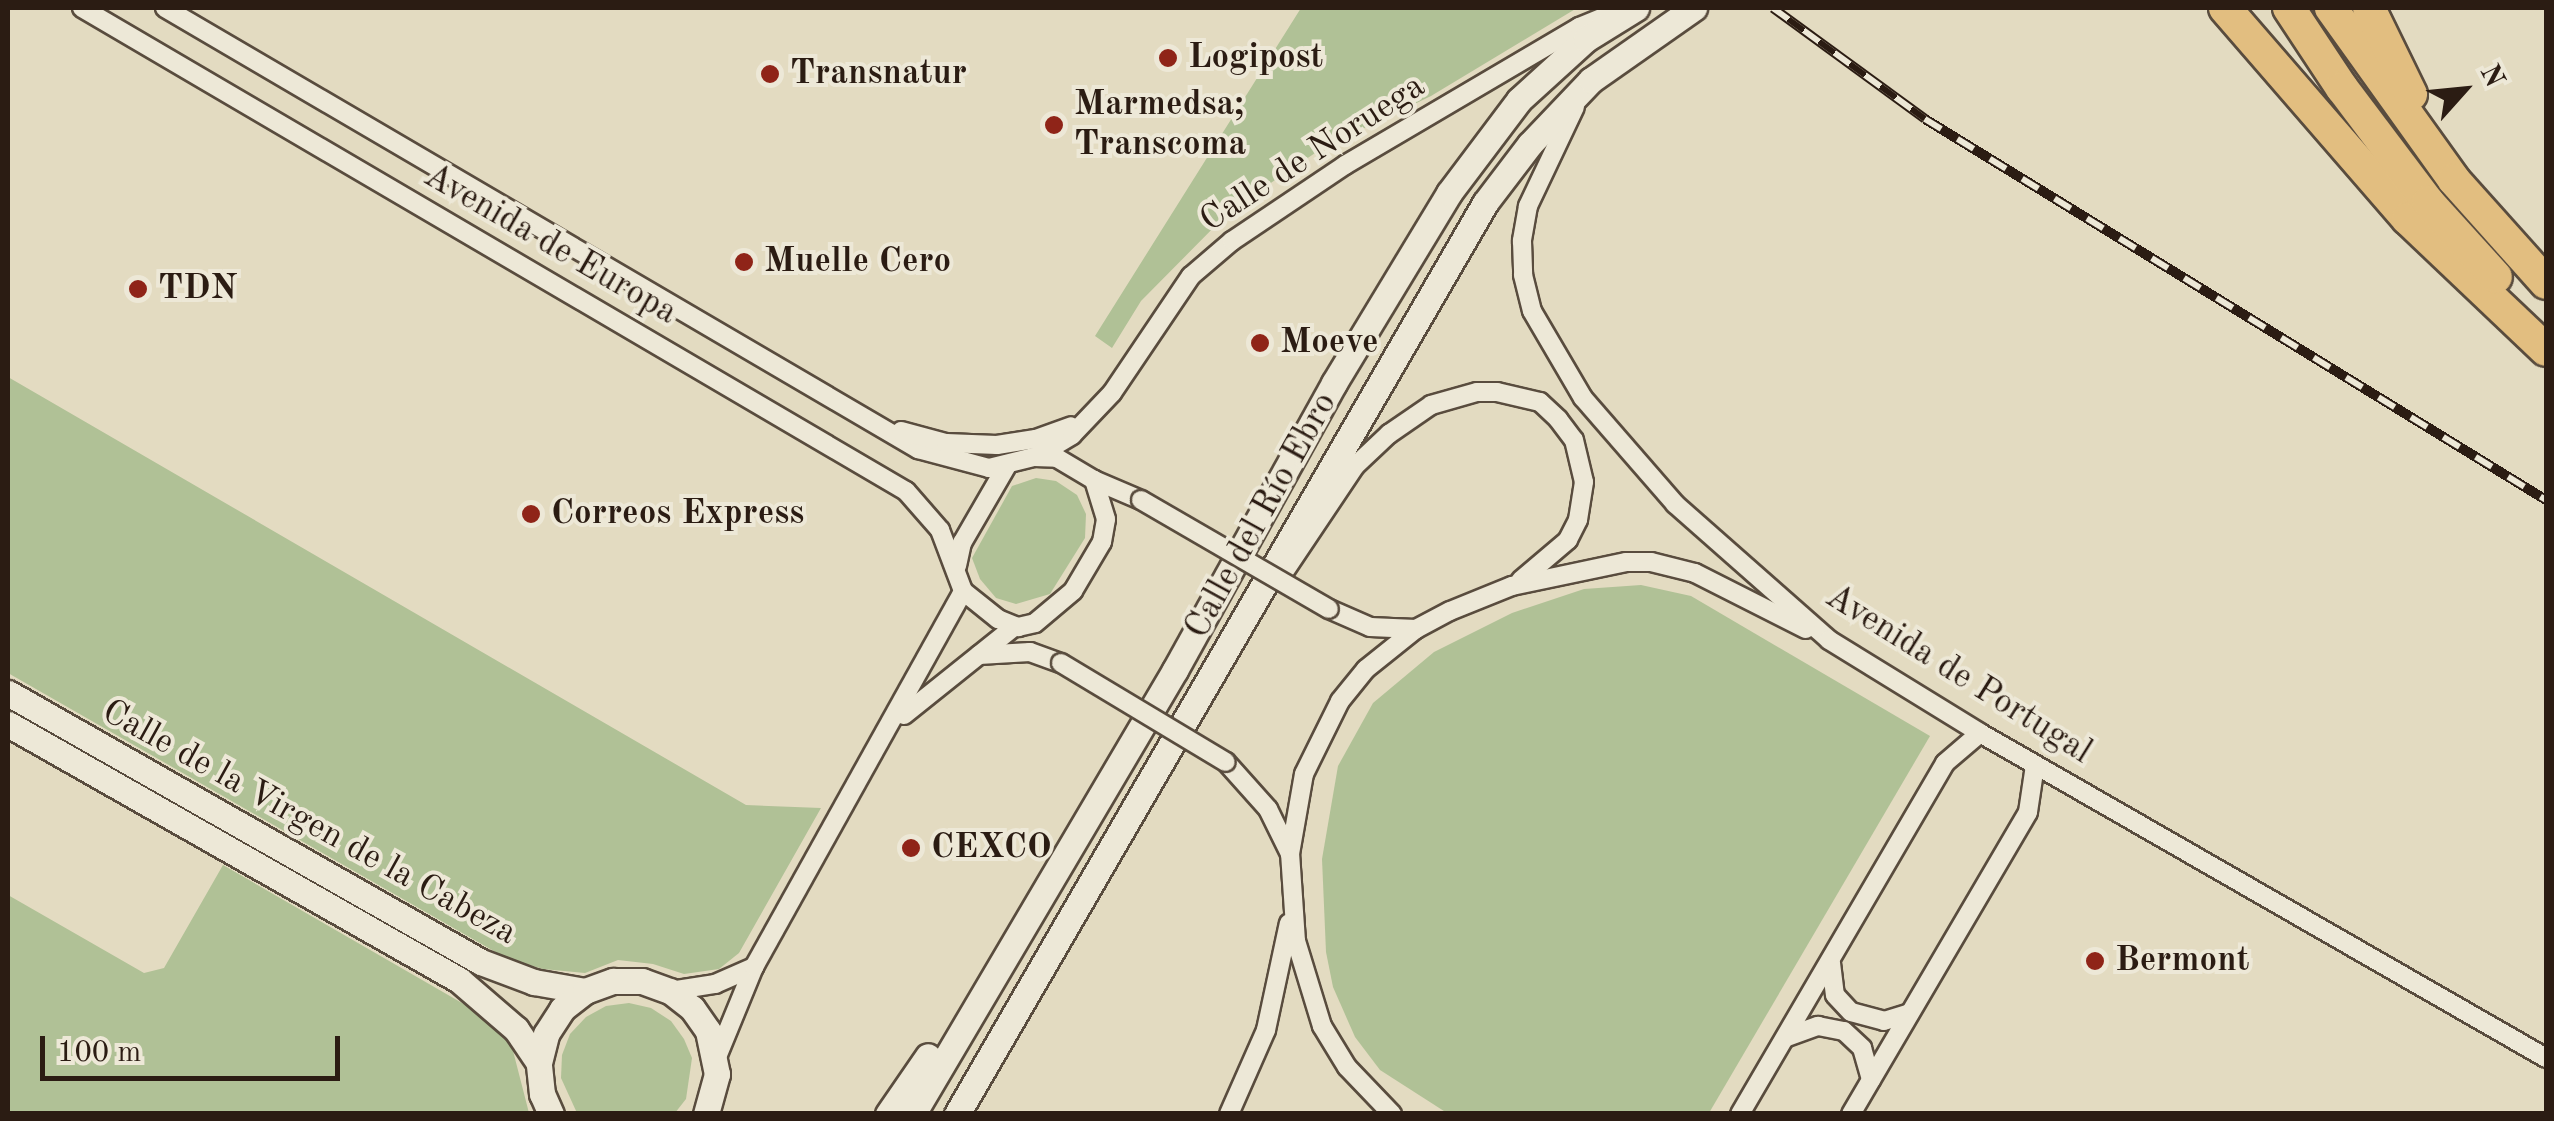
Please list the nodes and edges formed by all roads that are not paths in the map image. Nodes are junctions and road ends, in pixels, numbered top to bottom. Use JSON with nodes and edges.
{"nodes":[{"id":1,"x":82,"y":8,"type":"edge"},
{"id":2,"x":165,"y":8,"type":"edge"},
{"id":3,"x":1628,"y":8,"type":"edge"},
{"id":4,"x":1636,"y":8,"type":"edge"},
{"id":5,"x":1694,"y":8,"type":"edge"},
{"id":6,"x":2224,"y":8,"type":"edge"},
{"id":7,"x":2289,"y":8,"type":"edge"},
{"id":8,"x":2330,"y":8,"type":"edge"},
{"id":9,"x":2368,"y":8,"type":"edge"},
{"id":10,"x":1590,"y":80,"type":"junction"},
{"id":11,"x":2546,"y":260,"type":"edge"},
{"id":12,"x":2546,"y":282,"type":"edge"},
{"id":13,"x":2546,"y":327,"type":"edge"},
{"id":14,"x":2546,"y":350,"type":"edge"},
{"id":15,"x":859,"y":414,"type":"junction"},
{"id":16,"x":1089,"y":418,"type":"junction"},
{"id":17,"x":1034,"y":458,"type":"junction"},
{"id":18,"x":1006,"y":467,"type":"junction"},
{"id":19,"x":1094,"y":480,"type":"junction"},
{"id":20,"x":956,"y":566,"type":"junction"},
{"id":21,"x":1512,"y":586,"type":"junction"},
{"id":22,"x":963,"y":591,"type":"junction"},
{"id":23,"x":1016,"y":626,"type":"junction"},
{"id":24,"x":1416,"y":629,"type":"junction"},
{"id":25,"x":1829,"y":640,"type":"junction"},
{"id":26,"x":974,"y":656,"type":"junction"},
{"id":27,"x":1061,"y":664,"type":"junction"},
{"id":28,"x":1204,"y":690,"type":"junction"},
{"id":29,"x":8,"y":693,"type":"edge"},
{"id":30,"x":8,"y":724,"type":"edge"},
{"id":31,"x":890,"y":730,"type":"junction"},
{"id":32,"x":1980,"y":733,"type":"junction"},
{"id":33,"x":2035,"y":765,"type":"junction"},
{"id":34,"x":1290,"y":854,"type":"junction"},
{"id":35,"x":1044,"y":887,"type":"junction"},
{"id":36,"x":1293,"y":903,"type":"junction"},
{"id":37,"x":1832,"y":958,"type":"junction"},
{"id":38,"x":754,"y":967,"type":"junction"},
{"id":39,"x":585,"y":991,"type":"junction"},
{"id":40,"x":670,"y":991,"type":"junction"},
{"id":41,"x":1910,"y":1013,"type":"junction"},
{"id":42,"x":1784,"y":1038,"type":"junction"},
{"id":43,"x":716,"y":1057,"type":"junction"},
{"id":44,"x":2546,"y":1058,"type":"edge"},
{"id":45,"x":539,"y":1063,"type":"junction"},
{"id":46,"x":1870,"y":1080,"type":"junction"},
{"id":47,"x":716,"y":1106,"type":"edge"},
{"id":48,"x":551,"y":1114,"type":"edge"},
{"id":49,"x":888,"y":1114,"type":"edge"},
{"id":50,"x":914,"y":1114,"type":"edge"},
{"id":51,"x":959,"y":1114,"type":"edge"},
{"id":52,"x":1229,"y":1114,"type":"edge"},
{"id":53,"x":1392,"y":1114,"type":"edge"},
{"id":54,"x":1740,"y":1114,"type":"edge"},
{"id":55,"x":1851,"y":1114,"type":"edge"}],
"edges":[{"from":1,"to":20,"type":"street","name":"Avenida de Europa"},
{"from":2,"to":15,"type":"street","name":"Avenida de Europa"},
{"from":3,"to":16,"type":"street","name":"Calle de Noruega"},
{"from":4,"to":35,"type":"main road","name":"Calle del Río Ebro"},
{"from":5,"to":10,"type":"main road","name":"Calle del Río Ebro"},
{"from":6,"to":14,"type":"highway"},
{"from":7,"to":13,"type":"highway"},
{"from":8,"to":12,"type":"highway"},
{"from":9,"to":11,"type":"highway"},
{"from":10,"to":25,"type":"street","name":"Avenida de Portugal"},
{"from":10,"to":28,"type":"main road","name":"Calle del Río Ebro"},
{"from":15,"to":16,"type":"street","name":"Calle de Noruega"},
{"from":15,"to":18,"type":"street","name":"Avenida de Europa"},
{"from":16,"to":17,"type":"street","name":"Calle de Noruega"},
{"from":17,"to":18,"type":"street"},
{"from":17,"to":19,"type":"street"},
{"from":18,"to":20,"type":"street"},
{"from":19,"to":23,"type":"street"},
{"from":19,"to":24,"type":"street","bridge":true},
{"from":20,"to":22,"type":"street"},
{"from":21,"to":24,"type":"street"},
{"from":21,"to":25,"type":"street"},
{"from":21,"to":28,"type":"street"},
{"from":22,"to":23,"type":"street"},
{"from":22,"to":31,"type":"street"},
{"from":23,"to":26,"type":"street"},
{"from":23,"to":27,"type":"street"},
{"from":24,"to":34,"type":"street"},
{"from":25,"to":32,"type":"street","name":"Avenida de Portugal"},
{"from":26,"to":27,"type":"street"},
{"from":26,"to":31,"type":"street"},
{"from":27,"to":34,"type":"street","bridge":true},
{"from":28,"to":51,"type":"main road","name":"Calle del Río Ebro"},
{"from":29,"to":39,"type":"main road","name":"Calle de la Virgen de la Cabeza"},
{"from":30,"to":45,"type":"main road","name":"Calle de la Virgen de la Cabeza"},
{"from":31,"to":38,"type":"street"},
{"from":32,"to":33,"type":"street","name":"Avenida de Portugal"},
{"from":32,"to":37,"type":"street"},
{"from":33,"to":41,"type":"street"},
{"from":33,"to":44,"type":"street","name":"Avenida de Portugal"},
{"from":34,"to":36,"type":"street"},
{"from":35,"to":49,"type":"main road"},
{"from":35,"to":50,"type":"main road","name":"Calle del Río Ebro"},
{"from":36,"to":52,"type":"street"},
{"from":36,"to":53,"type":"street"},
{"from":37,"to":41,"type":"street"},
{"from":37,"to":42,"type":"street"},
{"from":38,"to":40,"type":"street"},
{"from":38,"to":43,"type":"street"},
{"from":39,"to":40,"type":"main road"},
{"from":39,"to":45,"type":"main road"},
{"from":40,"to":43,"type":"main road"},
{"from":41,"to":46,"type":"street"},
{"from":42,"to":46,"type":"street"},
{"from":42,"to":54,"type":"street"},
{"from":43,"to":47,"type":"main road"},
{"from":45,"to":48,"type":"main road"},
{"from":46,"to":55,"type":"street"}]}
